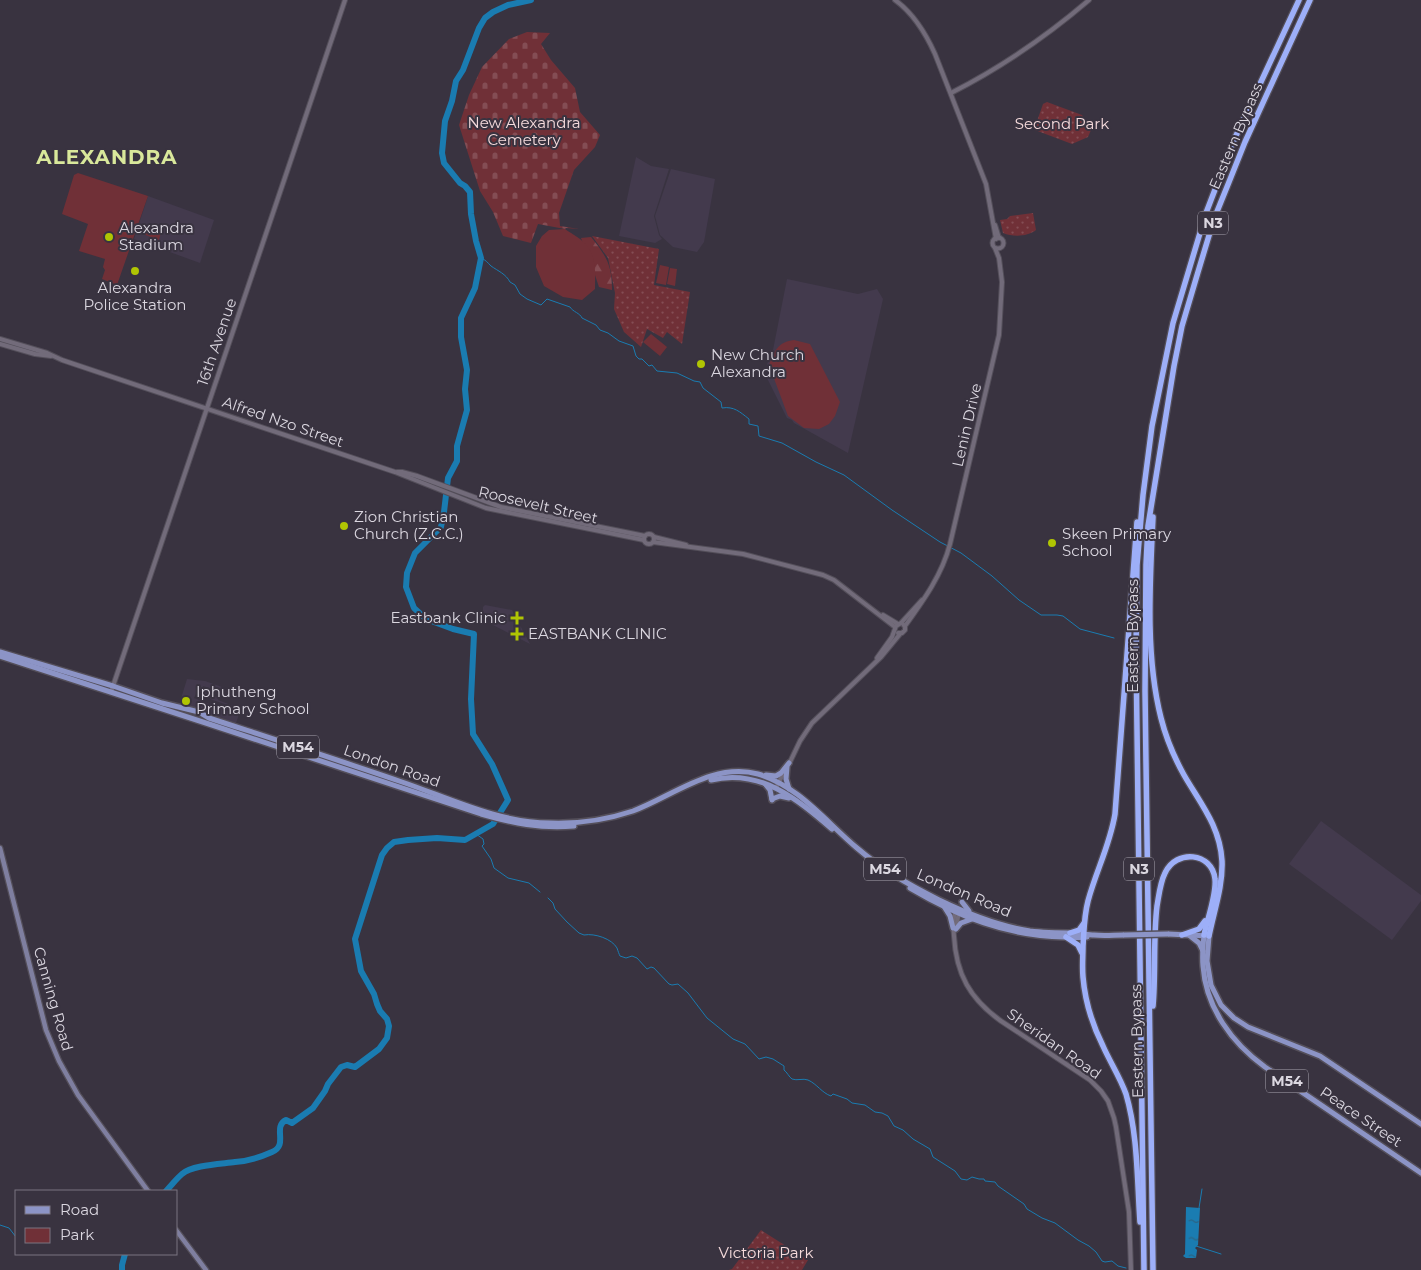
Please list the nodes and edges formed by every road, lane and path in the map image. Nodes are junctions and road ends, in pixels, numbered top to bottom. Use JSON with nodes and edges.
{"nodes":[{"id":1,"x":345,"y":0,"type":"edge"},
{"id":2,"x":895,"y":0,"type":"edge"},
{"id":3,"x":1089,"y":0,"type":"edge"},
{"id":4,"x":1299,"y":0,"type":"edge"},
{"id":5,"x":1310,"y":0,"type":"edge"},
{"id":6,"x":951,"y":93,"type":"junction"},
{"id":7,"x":997,"y":239,"type":"junction"},
{"id":8,"x":995,"y":248,"type":"junction"},
{"id":9,"x":1001,"y":248,"type":"junction"},
{"id":10,"x":999,"y":258,"type":"junction"},
{"id":11,"x":0,"y":339,"type":"edge"},
{"id":12,"x":0,"y":344,"type":"edge"},
{"id":13,"x":51,"y":356,"type":"junction"},
{"id":14,"x":207,"y":408,"type":"junction"},
{"id":15,"x":401,"y":473,"type":"joint"},
{"id":16,"x":1155,"y":485,"type":"junction"},
{"id":17,"x":1143,"y":495,"type":"junction"},
{"id":18,"x":654,"y":537,"type":"junction"},
{"id":19,"x":645,"y":538,"type":"junction"},
{"id":20,"x":653,"y":542,"type":"junction"},
{"id":21,"x":690,"y":547,"type":"junction"},
{"id":22,"x":899,"y":626,"type":"junction"},
{"id":23,"x":900,"y":634,"type":"junction"},
{"id":24,"x":0,"y":652,"type":"edge"},
{"id":25,"x":0,"y":656,"type":"edge"},
{"id":26,"x":875,"y":662,"type":"junction"},
{"id":27,"x":112,"y":689,"type":"junction"},
{"id":28,"x":788,"y":765,"type":"junction"},
{"id":29,"x":760,"y":775,"type":"junction"},
{"id":30,"x":761,"y":782,"type":"junction"},
{"id":31,"x":777,"y":786,"type":"junction"},
{"id":32,"x":789,"y":789,"type":"junction"},
{"id":33,"x":799,"y":801,"type":"junction"},
{"id":34,"x":503,"y":818,"type":"junction"},
{"id":35,"x":0,"y":848,"type":"edge"},
{"id":36,"x":944,"y":904,"type":"junction"},
{"id":37,"x":958,"y":907,"type":"junction"},
{"id":38,"x":1208,"y":915,"type":"junction"},
{"id":39,"x":971,"y":916,"type":"junction"},
{"id":40,"x":1084,"y":923,"type":"junction"},
{"id":41,"x":954,"y":930,"type":"junction"},
{"id":42,"x":1068,"y":935,"type":"junction"},
{"id":43,"x":1185,"y":935,"type":"junction"},
{"id":44,"x":1206,"y":935,"type":"junction"},
{"id":45,"x":1084,"y":936,"type":"junction"},
{"id":46,"x":1203,"y":952,"type":"junction"},
{"id":47,"x":1083,"y":958,"type":"junction"},
{"id":48,"x":1150,"y":1019,"type":"junction"},
{"id":49,"x":1421,"y":1124,"type":"edge"},
{"id":50,"x":1421,"y":1173,"type":"edge"},
{"id":51,"x":147,"y":1190,"type":"edge"},
{"id":52,"x":178,"y":1233,"type":"edge"},
{"id":53,"x":1144,"y":1244,"type":"junction"},
{"id":54,"x":206,"y":1270,"type":"edge"},
{"id":55,"x":1131,"y":1270,"type":"edge"},
{"id":56,"x":1144,"y":1270,"type":"edge"},
{"id":57,"x":1153,"y":1270,"type":"edge"}],
"edges":[{"from":1,"to":14,"type":"street","name":"16th Avenue"},
{"from":2,"to":6,"type":"street"},
{"from":3,"to":6,"type":"street"},
{"from":4,"to":17,"type":"highway","name":"Eastern Bypass","number":"N3"},
{"from":5,"to":16,"type":"highway","name":"Eastern Bypass","number":"N3"},
{"from":6,"to":7,"type":"street"},
{"from":7,"to":8,"type":"street"},
{"from":7,"to":9,"type":"street"},
{"from":8,"to":9,"type":"street"},
{"from":8,"to":10,"type":"street","name":"Lenin Drive"},
{"from":9,"to":10,"type":"street","name":"Lenin Drive"},
{"from":10,"to":22,"type":"street","name":"Lenin Drive"},
{"from":11,"to":13,"type":"street","name":"Alfred Nzo Street"},
{"from":12,"to":13,"type":"street","name":"Alfred Nzo Street"},
{"from":13,"to":14,"type":"street","name":"Alfred Nzo Street"},
{"from":14,"to":15,"type":"street","name":"Alfred Nzo Street"},
{"from":14,"to":27,"type":"street","name":"16th Avenue"},
{"from":15,"to":19,"type":"street","name":"Roosevelt Street"},
{"from":16,"to":44,"type":"highway"},
{"from":16,"to":48,"type":"highway","name":"Eastern Bypass","number":"N3"},
{"from":17,"to":40,"type":"highway"},
{"from":17,"to":53,"type":"highway","name":"Eastern Bypass","number":"N3"},
{"from":18,"to":19,"type":"street"},
{"from":18,"to":20,"type":"street"},
{"from":18,"to":21,"type":"street"},
{"from":19,"to":20,"type":"street"},
{"from":20,"to":21,"type":"street"},
{"from":21,"to":22,"type":"street"},
{"from":22,"to":23,"type":"street"},
{"from":22,"to":23,"type":"street"},
{"from":22,"to":26,"type":"street"},
{"from":23,"to":26,"type":"street"},
{"from":24,"to":27,"type":"main road","name":"London Road","number":"M54"},
{"from":25,"to":27,"type":"main road","name":"London Road","number":"M54"},
{"from":26,"to":28,"type":"street"},
{"from":27,"to":34,"type":"main road","name":"London Road","number":"M54"},
{"from":28,"to":29,"type":"main road"},
{"from":28,"to":31,"type":"street"},
{"from":28,"to":32,"type":"main road"},
{"from":29,"to":31,"type":"main road","name":"London Road","number":"M54"},
{"from":29,"to":34,"type":"main road","name":"London Road","number":"M54"},
{"from":30,"to":31,"type":"main road","name":"London Road","number":"M54"},
{"from":30,"to":33,"type":"main road"},
{"from":30,"to":34,"type":"main road","name":"London Road","number":"M54"},
{"from":31,"to":32,"type":"main road","name":"London Road","number":"M54"},
{"from":31,"to":33,"type":"main road","name":"London Road","number":"M54"},
{"from":32,"to":36,"type":"main road","name":"London Road","number":"M54"},
{"from":33,"to":36,"type":"main road","name":"London Road","number":"M54"},
{"from":35,"to":51,"type":"main road","name":"Canning Road"},
{"from":36,"to":37,"type":"main road","name":"London Road","number":"M54"},
{"from":36,"to":37,"type":"main road"},
{"from":36,"to":41,"type":"main road"},
{"from":37,"to":39,"type":"main road","name":"London Road","number":"M54"},
{"from":37,"to":39,"type":"main road"},
{"from":37,"to":41,"type":"street","name":"Sheridan Road"},
{"from":38,"to":43,"type":"highway"},
{"from":38,"to":44,"type":"highway"},
{"from":38,"to":48,"type":"highway"},
{"from":39,"to":41,"type":"main road"},
{"from":39,"to":42,"type":"main road","name":"London Road","number":"M54"},
{"from":40,"to":42,"type":"highway"},
{"from":40,"to":45,"type":"highway"},
{"from":41,"to":55,"type":"street","name":"Sheridan Road"},
{"from":42,"to":45,"type":"main road","name":"London Road","number":"M54"},
{"from":42,"to":47,"type":"highway"},
{"from":43,"to":44,"type":"main road","number":"M54"},
{"from":43,"to":45,"type":"main road","number":"M54","bridge":true},
{"from":43,"to":46,"type":"main road"},
{"from":44,"to":46,"type":"main road","name":"Peace Street","number":"M54"},
{"from":44,"to":49,"type":"main road","name":"Peace Street","number":"M54"},
{"from":45,"to":47,"type":"highway"},
{"from":46,"to":50,"type":"main road","name":"Peace Street","number":"M54"},
{"from":47,"to":53,"type":"highway"},
{"from":48,"to":57,"type":"highway","name":"Eastern Bypass","number":"N3"},
{"from":52,"to":54,"type":"main road"},
{"from":53,"to":56,"type":"highway","name":"Eastern Bypass","number":"N3"}]}
